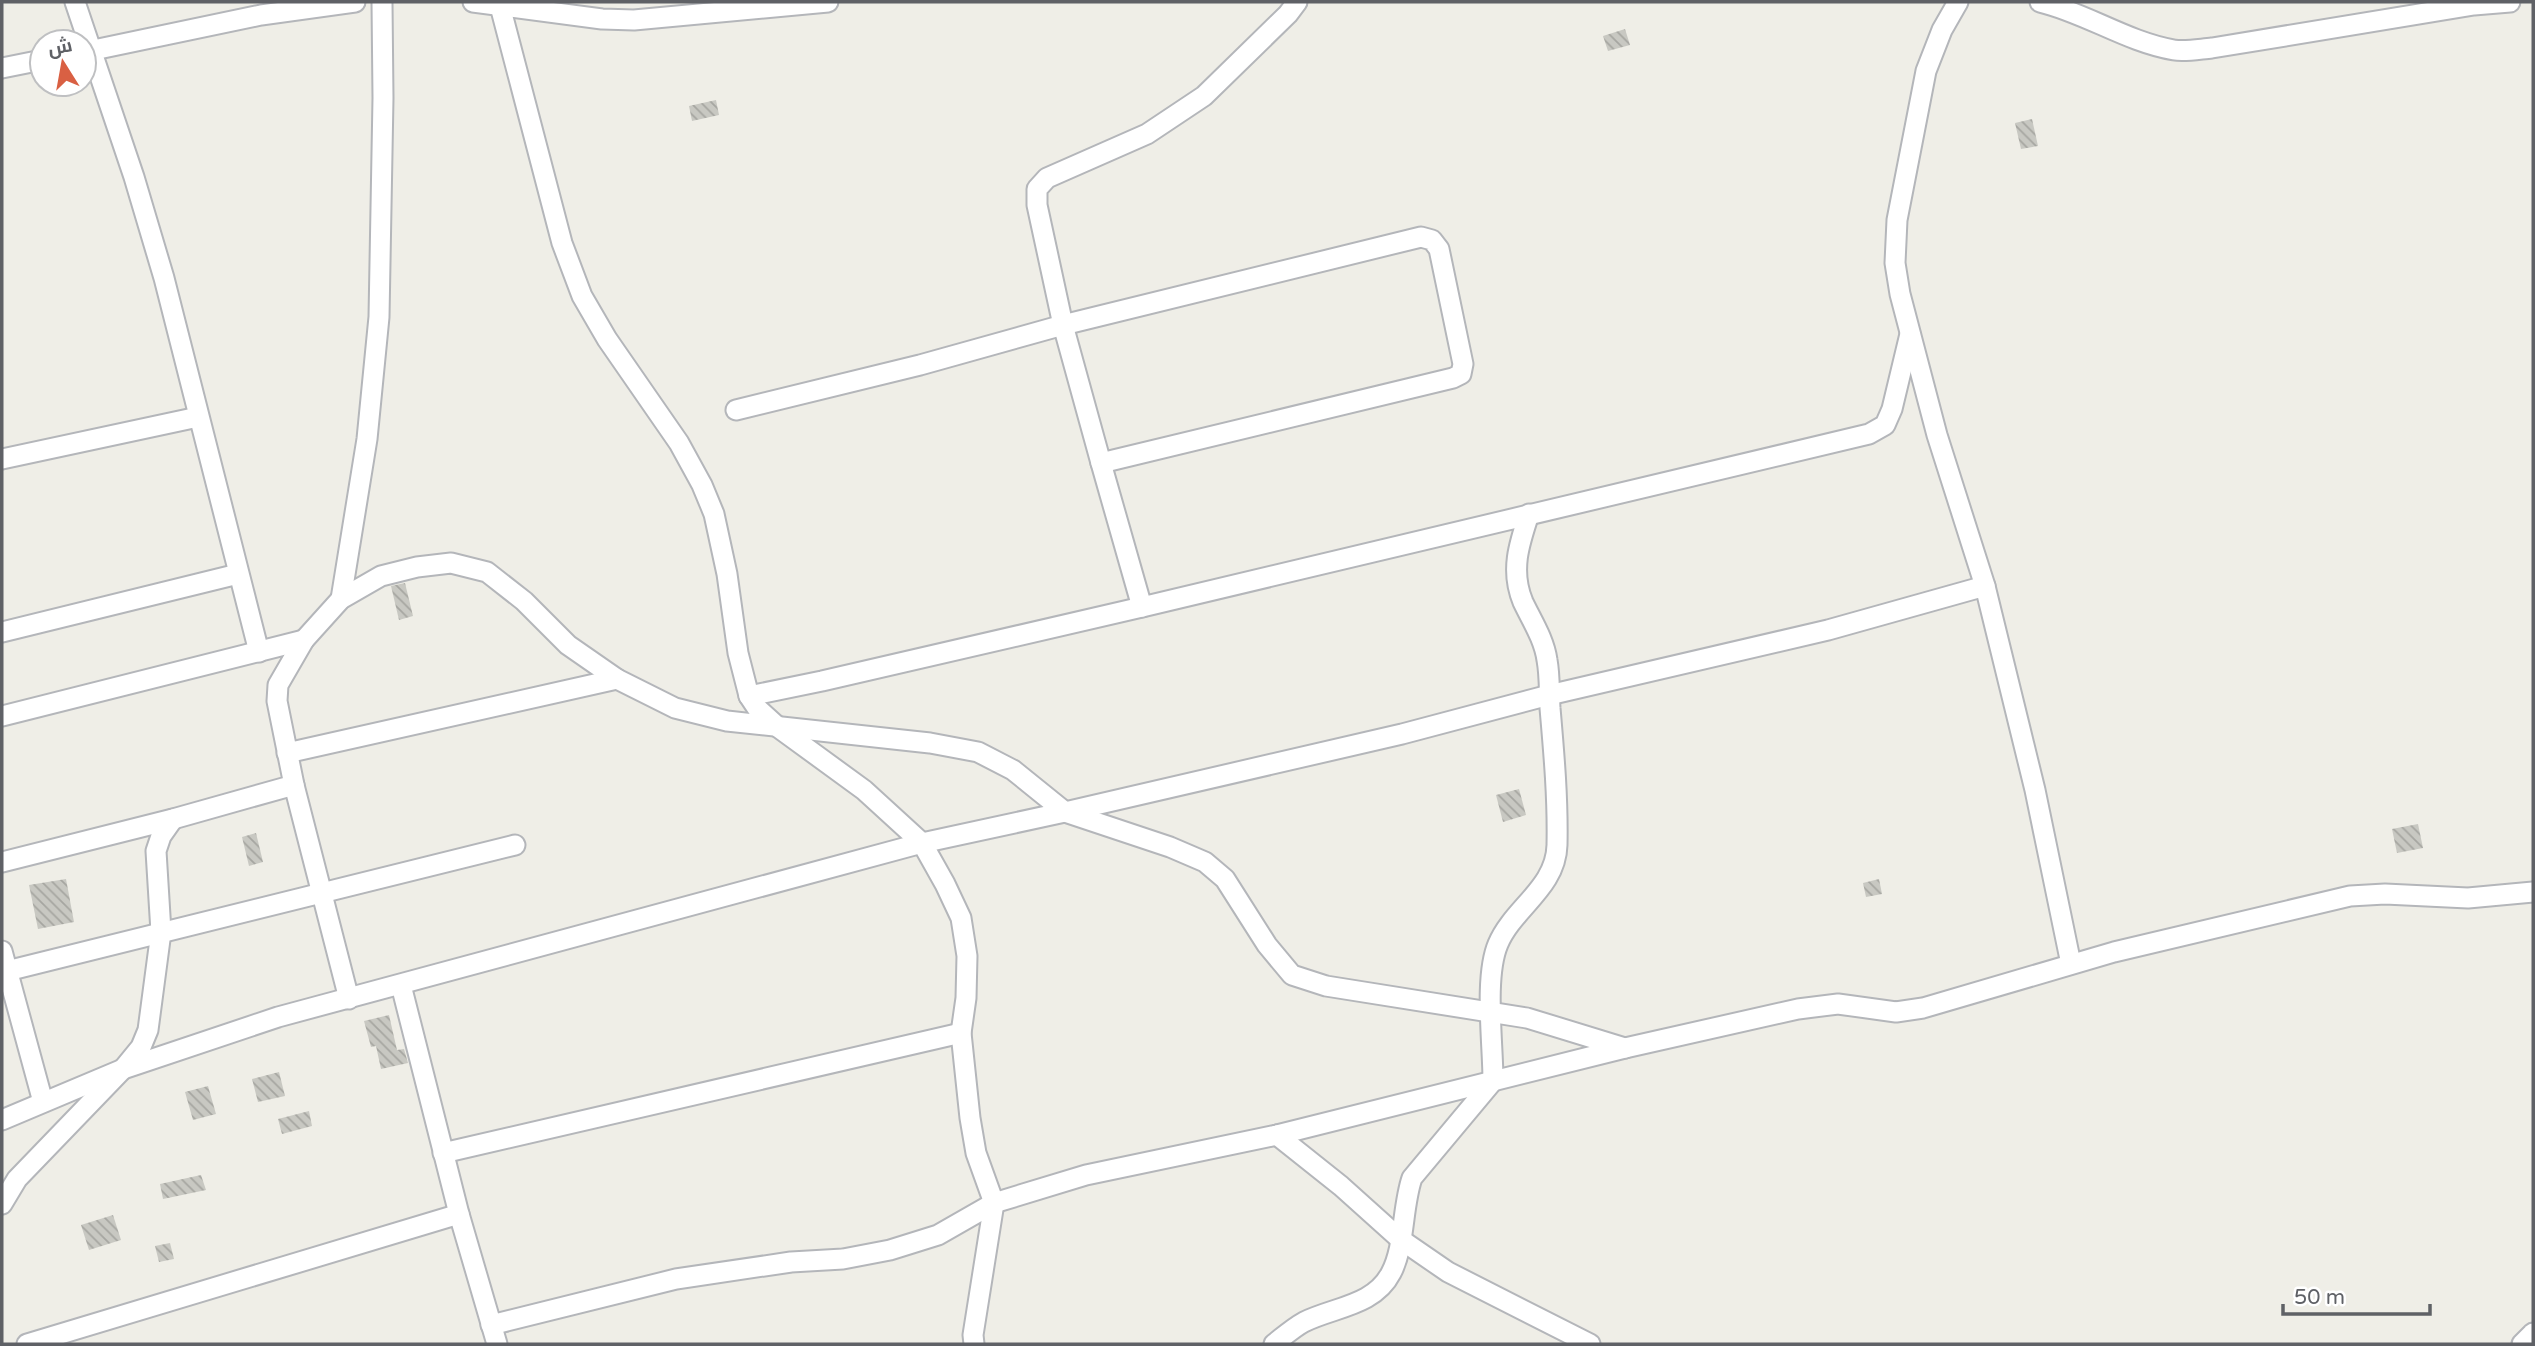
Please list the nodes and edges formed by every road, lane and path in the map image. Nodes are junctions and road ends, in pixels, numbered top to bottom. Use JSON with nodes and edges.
{"nodes":[{"id":1,"x":75,"y":2,"type":"edge"},
{"id":2,"x":355,"y":2,"type":"edge"},
{"id":3,"x":382,"y":2,"type":"edge"},
{"id":4,"x":473,"y":2,"type":"edge"},
{"id":5,"x":828,"y":2,"type":"edge"},
{"id":6,"x":1297,"y":2,"type":"edge"},
{"id":7,"x":1958,"y":2,"type":"edge"},
{"id":8,"x":2040,"y":2,"type":"edge"},
{"id":9,"x":2510,"y":2,"type":"edge"},
{"id":10,"x":500,"y":4,"type":"edge"},
{"id":11,"x":82,"y":28,"type":"edge"},
{"id":12,"x":98,"y":49,"type":"edge"},
{"id":13,"x":28,"y":63,"type":"edge"},
{"id":14,"x":2,"y":68,"type":"edge"},
{"id":15,"x":98,"y":78,"type":"edge"},
{"id":16,"x":1063,"y":325,"type":"junction"},
{"id":17,"x":1910,"y":334,"type":"junction"},
{"id":18,"x":736,"y":410,"type":"dead end"},
{"id":19,"x":198,"y":418,"type":"junction"},
{"id":20,"x":2,"y":459,"type":"edge"},
{"id":21,"x":1101,"y":463,"type":"junction"},
{"id":22,"x":1529,"y":514,"type":"junction"},
{"id":23,"x":238,"y":574,"type":"junction"},
{"id":24,"x":1985,"y":586,"type":"junction"},
{"id":25,"x":341,"y":599,"type":"junction"},
{"id":26,"x":1142,"y":607,"type":"junction"},
{"id":27,"x":2,"y":632,"type":"edge"},
{"id":28,"x":304,"y":640,"type":"junction"},
{"id":29,"x":259,"y":652,"type":"junction"},
{"id":30,"x":617,"y":679,"type":"junction"},
{"id":31,"x":1549,"y":695,"type":"junction"},
{"id":32,"x":749,"y":696,"type":"junction"},
{"id":33,"x":2,"y":716,"type":"edge"},
{"id":34,"x":779,"y":728,"type":"junction"},
{"id":35,"x":287,"y":753,"type":"junction"},
{"id":36,"x":294,"y":785,"type":"junction"},
{"id":37,"x":1065,"y":812,"type":"junction"},
{"id":38,"x":173,"y":819,"type":"junction"},
{"id":39,"x":922,"y":843,"type":"junction"},
{"id":40,"x":515,"y":845,"type":"dead end"},
{"id":41,"x":2,"y":862,"type":"edge"},
{"id":42,"x":322,"y":892,"type":"junction"},
{"id":43,"x":2533,"y":892,"type":"edge"},
{"id":44,"x":161,"y":932,"type":"junction"},
{"id":45,"x":2,"y":951,"type":"edge"},
{"id":46,"x":2071,"y":964,"type":"junction"},
{"id":47,"x":7,"y":971,"type":"junction"},
{"id":48,"x":401,"y":985,"type":"junction"},
{"id":49,"x":349,"y":999,"type":"junction"},
{"id":50,"x":1492,"y":1011,"type":"junction"},
{"id":51,"x":961,"y":1033,"type":"junction"},
{"id":52,"x":1625,"y":1048,"type":"junction"},
{"id":53,"x":123,"y":1069,"type":"junction"},
{"id":54,"x":1493,"y":1080,"type":"junction"},
{"id":55,"x":43,"y":1102,"type":"junction"},
{"id":56,"x":2,"y":1120,"type":"edge"},
{"id":57,"x":1277,"y":1135,"type":"junction"},
{"id":58,"x":443,"y":1153,"type":"junction"},
{"id":59,"x":994,"y":1203,"type":"junction"},
{"id":60,"x":2,"y":1204,"type":"edge"},
{"id":61,"x":459,"y":1214,"type":"junction"},
{"id":62,"x":1400,"y":1239,"type":"junction"},
{"id":63,"x":491,"y":1325,"type":"junction"},
{"id":64,"x":2533,"y":1333,"type":"edge"},
{"id":65,"x":27,"y":1344,"type":"edge"},
{"id":66,"x":497,"y":1344,"type":"edge"},
{"id":67,"x":974,"y":1344,"type":"edge"},
{"id":68,"x":1274,"y":1344,"type":"edge"},
{"id":69,"x":1590,"y":1344,"type":"edge"},
{"id":70,"x":2522,"y":1344,"type":"edge"}],
"edges":[{"from":1,"to":11,"type":"street"},
{"from":2,"to":12,"type":"street"},
{"from":3,"to":25,"type":"street"},
{"from":4,"to":10,"type":"street"},
{"from":5,"to":10,"type":"street"},
{"from":6,"to":16,"type":"street"},
{"from":7,"to":17,"type":"street"},
{"from":8,"to":9,"type":"street"},
{"from":10,"to":32,"type":"street"},
{"from":13,"to":14,"type":"street"},
{"from":15,"to":19,"type":"street"},
{"from":16,"to":18,"type":"street"},
{"from":16,"to":21,"type":"street"},
{"from":16,"to":21,"type":"street"},
{"from":17,"to":22,"type":"street"},
{"from":17,"to":24,"type":"street"},
{"from":19,"to":20,"type":"street"},
{"from":19,"to":23,"type":"street"},
{"from":21,"to":26,"type":"street"},
{"from":22,"to":26,"type":"street"},
{"from":22,"to":31,"type":"street"},
{"from":23,"to":27,"type":"street"},
{"from":23,"to":29,"type":"street"},
{"from":24,"to":31,"type":"street"},
{"from":24,"to":46,"type":"street"},
{"from":25,"to":28,"type":"street"},
{"from":25,"to":30,"type":"street"},
{"from":26,"to":32,"type":"street"},
{"from":28,"to":29,"type":"street"},
{"from":28,"to":35,"type":"street"},
{"from":29,"to":33,"type":"street"},
{"from":30,"to":34,"type":"street"},
{"from":30,"to":35,"type":"street"},
{"from":31,"to":37,"type":"street"},
{"from":31,"to":50,"type":"street"},
{"from":32,"to":34,"type":"street"},
{"from":34,"to":37,"type":"street"},
{"from":34,"to":39,"type":"street"},
{"from":35,"to":36,"type":"street"},
{"from":36,"to":38,"type":"street"},
{"from":36,"to":42,"type":"street"},
{"from":37,"to":39,"type":"street"},
{"from":37,"to":50,"type":"street"},
{"from":38,"to":41,"type":"street"},
{"from":38,"to":44,"type":"street"},
{"from":39,"to":48,"type":"street"},
{"from":39,"to":51,"type":"street"},
{"from":40,"to":42,"type":"street"},
{"from":42,"to":44,"type":"street"},
{"from":42,"to":49,"type":"street"},
{"from":43,"to":46,"type":"street"},
{"from":44,"to":47,"type":"street"},
{"from":44,"to":53,"type":"street"},
{"from":45,"to":47,"type":"street"},
{"from":46,"to":52,"type":"street"},
{"from":47,"to":55,"type":"street"},
{"from":48,"to":49,"type":"street"},
{"from":48,"to":58,"type":"street"},
{"from":49,"to":53,"type":"street"},
{"from":50,"to":52,"type":"street"},
{"from":50,"to":54,"type":"street"},
{"from":51,"to":58,"type":"street"},
{"from":51,"to":59,"type":"street"},
{"from":52,"to":54,"type":"street"},
{"from":53,"to":55,"type":"street"},
{"from":53,"to":60,"type":"street"},
{"from":54,"to":57,"type":"street"},
{"from":54,"to":62,"type":"street"},
{"from":55,"to":56,"type":"street"},
{"from":57,"to":59,"type":"street"},
{"from":57,"to":62,"type":"street"},
{"from":58,"to":61,"type":"street"},
{"from":59,"to":63,"type":"street"},
{"from":59,"to":67,"type":"street"},
{"from":61,"to":63,"type":"street"},
{"from":61,"to":65,"type":"street"},
{"from":62,"to":68,"type":"street"},
{"from":62,"to":69,"type":"street"},
{"from":63,"to":66,"type":"street"},
{"from":64,"to":70,"type":"street"}]}
